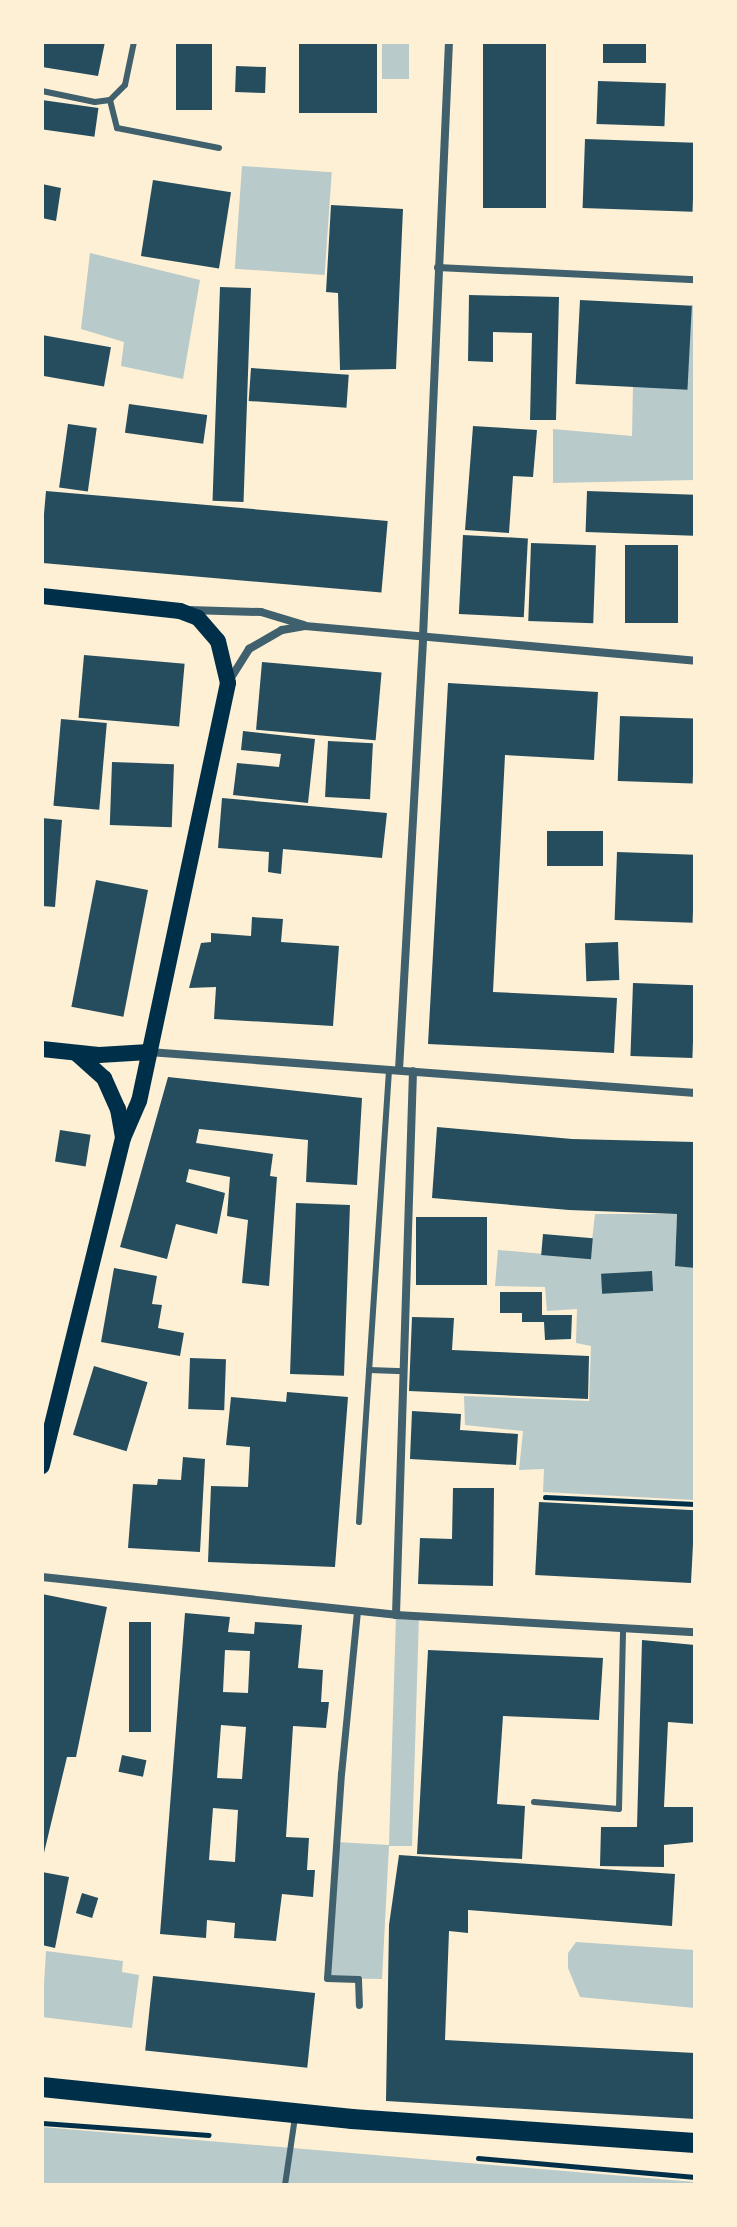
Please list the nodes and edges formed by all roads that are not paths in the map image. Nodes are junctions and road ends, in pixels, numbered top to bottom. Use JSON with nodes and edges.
{"nodes":[{"id":1,"x":134,"y":42,"type":"edge"},
{"id":2,"x":449,"y":42,"type":"edge"},
{"id":3,"x":42,"y":91,"type":"edge"},
{"id":4,"x":110,"y":100,"type":"junction"},
{"id":5,"x":219,"y":148,"type":"dead end"},
{"id":6,"x":437,"y":267,"type":"junction"},
{"id":7,"x":695,"y":279,"type":"edge"},
{"id":8,"x":42,"y":596,"type":"edge"},
{"id":9,"x":180,"y":611,"type":"junction"},
{"id":10,"x":305,"y":626,"type":"junction"},
{"id":11,"x":423,"y":637,"type":"junction"},
{"id":12,"x":695,"y":661,"type":"edge"},
{"id":13,"x":228,"y":683,"type":"junction"},
{"id":14,"x":42,"y":1049,"type":"edge"},
{"id":15,"x":149,"y":1052,"type":"junction"},
{"id":16,"x":76,"y":1053,"type":"junction"},
{"id":17,"x":394,"y":1070,"type":"junction"},
{"id":18,"x":413,"y":1071,"type":"junction"},
{"id":19,"x":695,"y":1093,"type":"edge"},
{"id":20,"x":123,"y":1138,"type":"junction"},
{"id":21,"x":369,"y":1370,"type":"junction"},
{"id":22,"x":404,"y":1371,"type":"junction"},
{"id":23,"x":42,"y":1466,"type":"edge"},
{"id":24,"x":359,"y":1522,"type":"dead end"},
{"id":25,"x":42,"y":1577,"type":"edge"},
{"id":26,"x":357,"y":1611,"type":"junction"},
{"id":27,"x":396,"y":1615,"type":"junction"},
{"id":28,"x":623,"y":1630,"type":"junction"},
{"id":29,"x":695,"y":1632,"type":"edge"},
{"id":30,"x":534,"y":1802,"type":"dead end"},
{"id":31,"x":359,"y":2005,"type":"dead end"},
{"id":32,"x":42,"y":2087,"type":"edge"},
{"id":33,"x":295,"y":2113,"type":"junction"},
{"id":34,"x":695,"y":2143,"type":"edge"},
{"id":35,"x":285,"y":2185,"type":"edge"}],
"edges":[{"from":1,"to":4,"type":"lane"},
{"from":2,"to":6,"type":"street"},
{"from":3,"to":4,"type":"lane"},
{"from":4,"to":5,"type":"lane"},
{"from":6,"to":7,"type":"street"},
{"from":6,"to":11,"type":"street"},
{"from":8,"to":9,"type":"main road"},
{"from":9,"to":10,"type":"street"},
{"from":9,"to":13,"type":"main road"},
{"from":10,"to":11,"type":"street"},
{"from":10,"to":13,"type":"street"},
{"from":11,"to":12,"type":"street"},
{"from":11,"to":17,"type":"street"},
{"from":13,"to":15,"type":"main road"},
{"from":14,"to":16,"type":"main road"},
{"from":15,"to":16,"type":"main road"},
{"from":15,"to":17,"type":"street"},
{"from":15,"to":20,"type":"main road"},
{"from":16,"to":20,"type":"main road"},
{"from":17,"to":18,"type":"street"},
{"from":17,"to":21,"type":"lane"},
{"from":18,"to":19,"type":"street"},
{"from":18,"to":22,"type":"street"},
{"from":20,"to":23,"type":"main road"},
{"from":21,"to":22,"type":"lane"},
{"from":21,"to":24,"type":"lane"},
{"from":22,"to":27,"type":"street"},
{"from":25,"to":26,"type":"street"},
{"from":26,"to":27,"type":"street"},
{"from":26,"to":31,"type":"street"},
{"from":27,"to":28,"type":"street"},
{"from":28,"to":29,"type":"street"},
{"from":28,"to":30,"type":"lane"},
{"from":32,"to":33,"type":"main road"},
{"from":33,"to":34,"type":"main road"},
{"from":33,"to":35,"type":"lane"}]}
